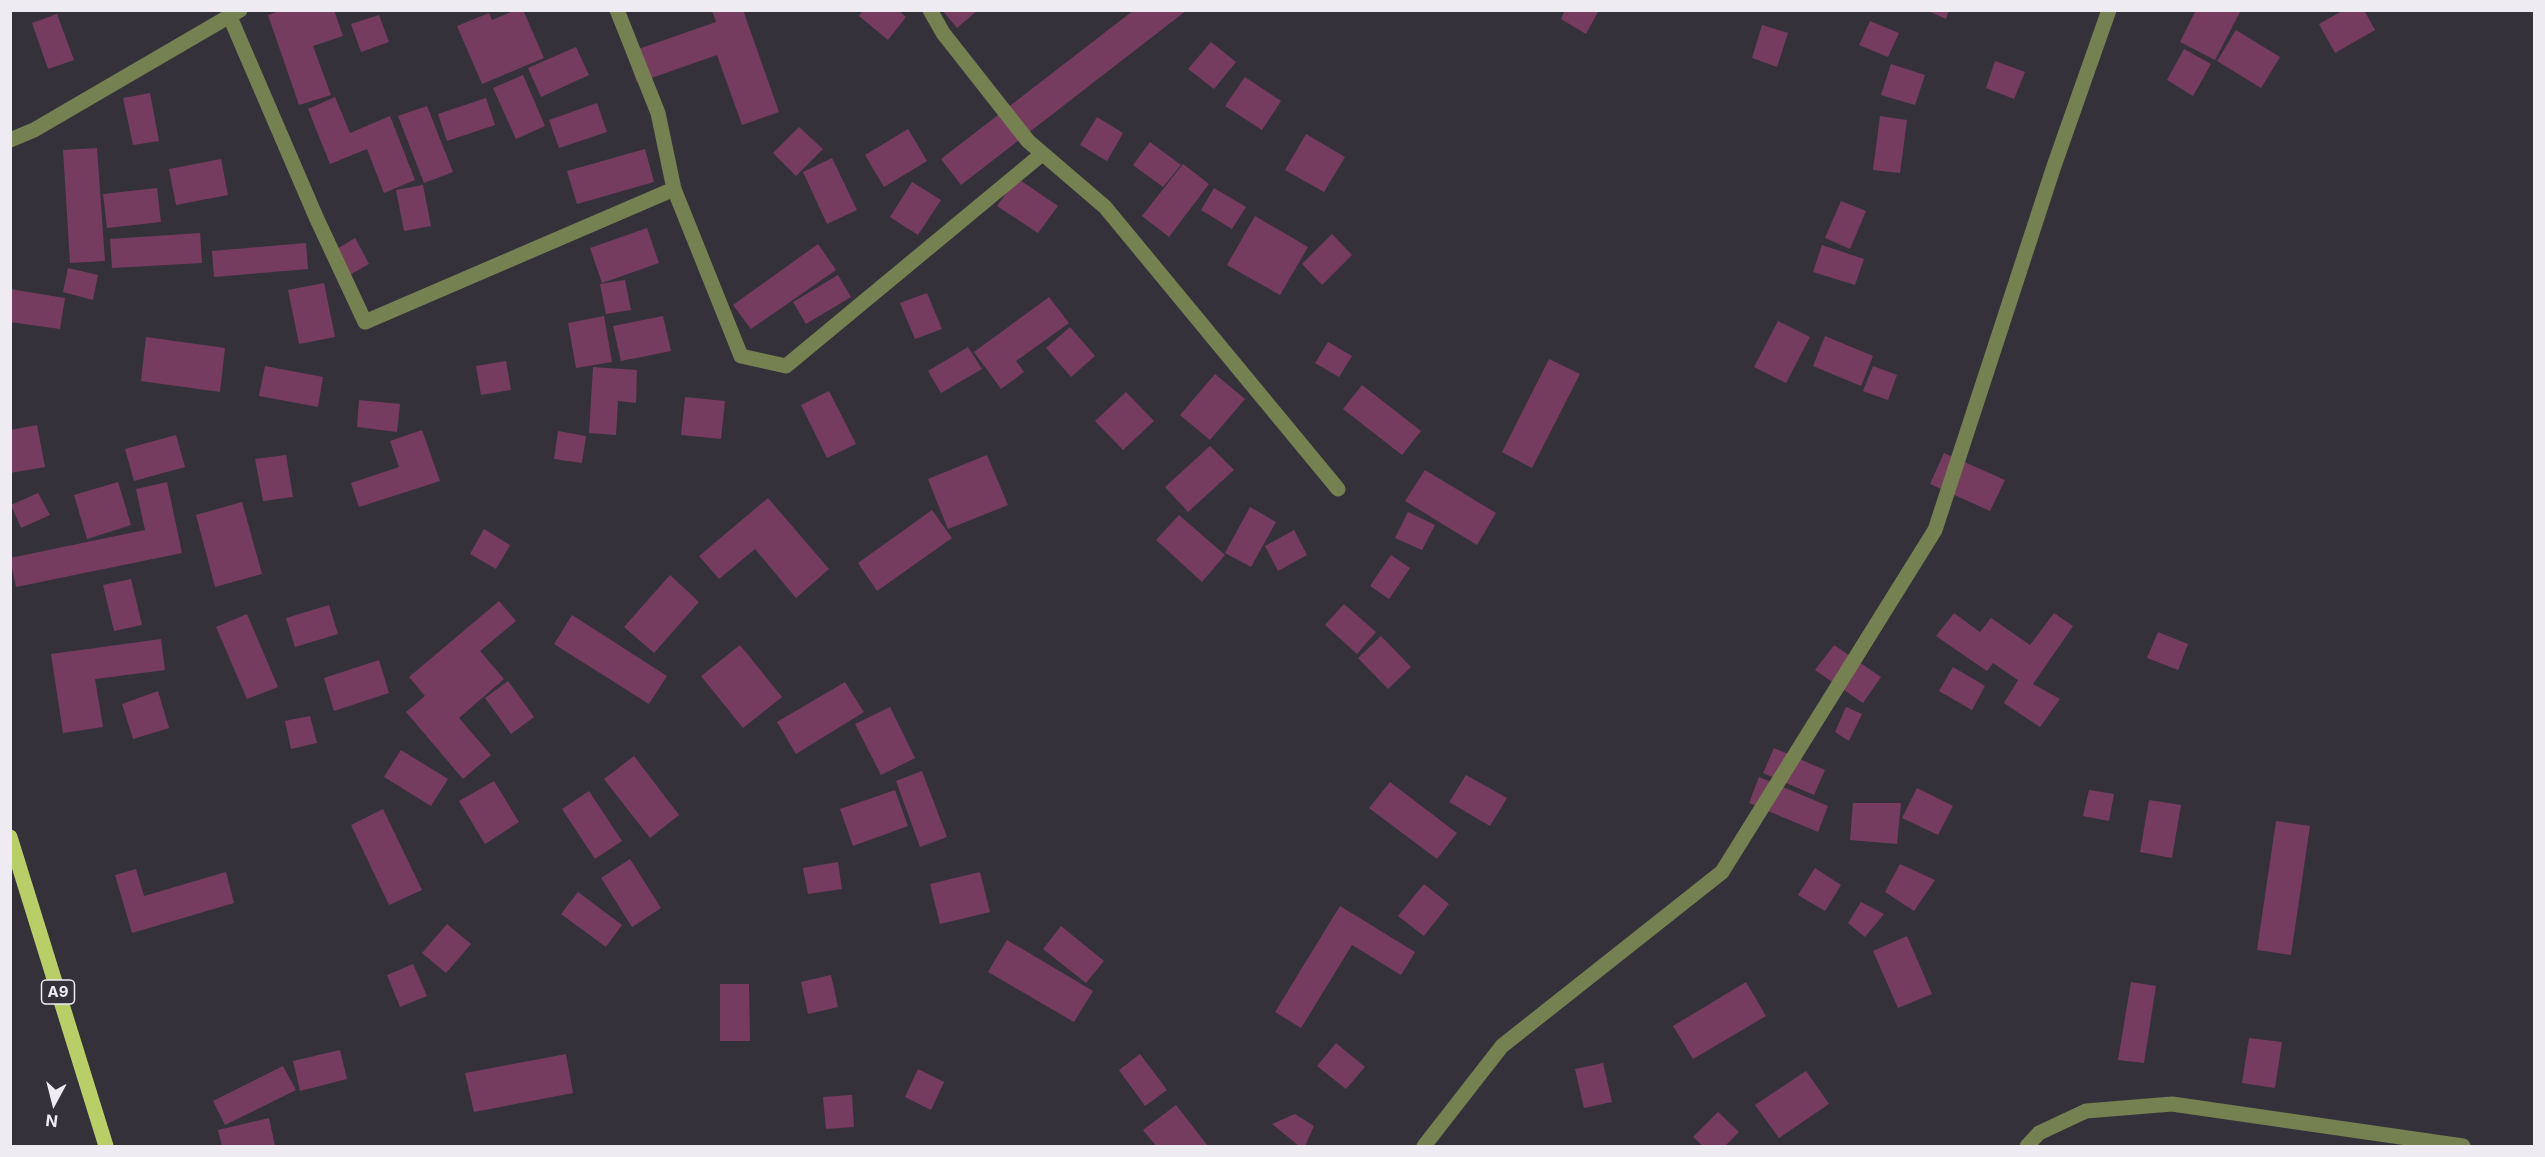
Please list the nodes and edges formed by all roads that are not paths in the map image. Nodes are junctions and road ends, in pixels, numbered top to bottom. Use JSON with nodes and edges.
{"nodes":[{"id":1,"x":617,"y":10,"type":"edge"},
{"id":2,"x":930,"y":10,"type":"edge"},
{"id":3,"x":2109,"y":10,"type":"edge"},
{"id":4,"x":235,"y":14,"type":"edge"},
{"id":5,"x":10,"y":140,"type":"edge"},
{"id":6,"x":1042,"y":154,"type":"junction"},
{"id":7,"x":674,"y":189,"type":"junction"},
{"id":8,"x":1338,"y":489,"type":"dead end"},
{"id":9,"x":10,"y":837,"type":"edge"},
{"id":10,"x":106,"y":1146,"type":"edge"},
{"id":11,"x":1424,"y":1146,"type":"edge"},
{"id":12,"x":2027,"y":1146,"type":"edge"},
{"id":13,"x":2463,"y":1146,"type":"edge"}],
"edges":[{"from":1,"to":7,"type":"street"},
{"from":2,"to":6,"type":"street"},
{"from":3,"to":11,"type":"street"},
{"from":4,"to":5,"type":"street"},
{"from":4,"to":7,"type":"street"},
{"from":6,"to":7,"type":"street"},
{"from":6,"to":8,"type":"street"},
{"from":9,"to":10,"type":"main road","number":"A9"},
{"from":12,"to":13,"type":"street"}]}
